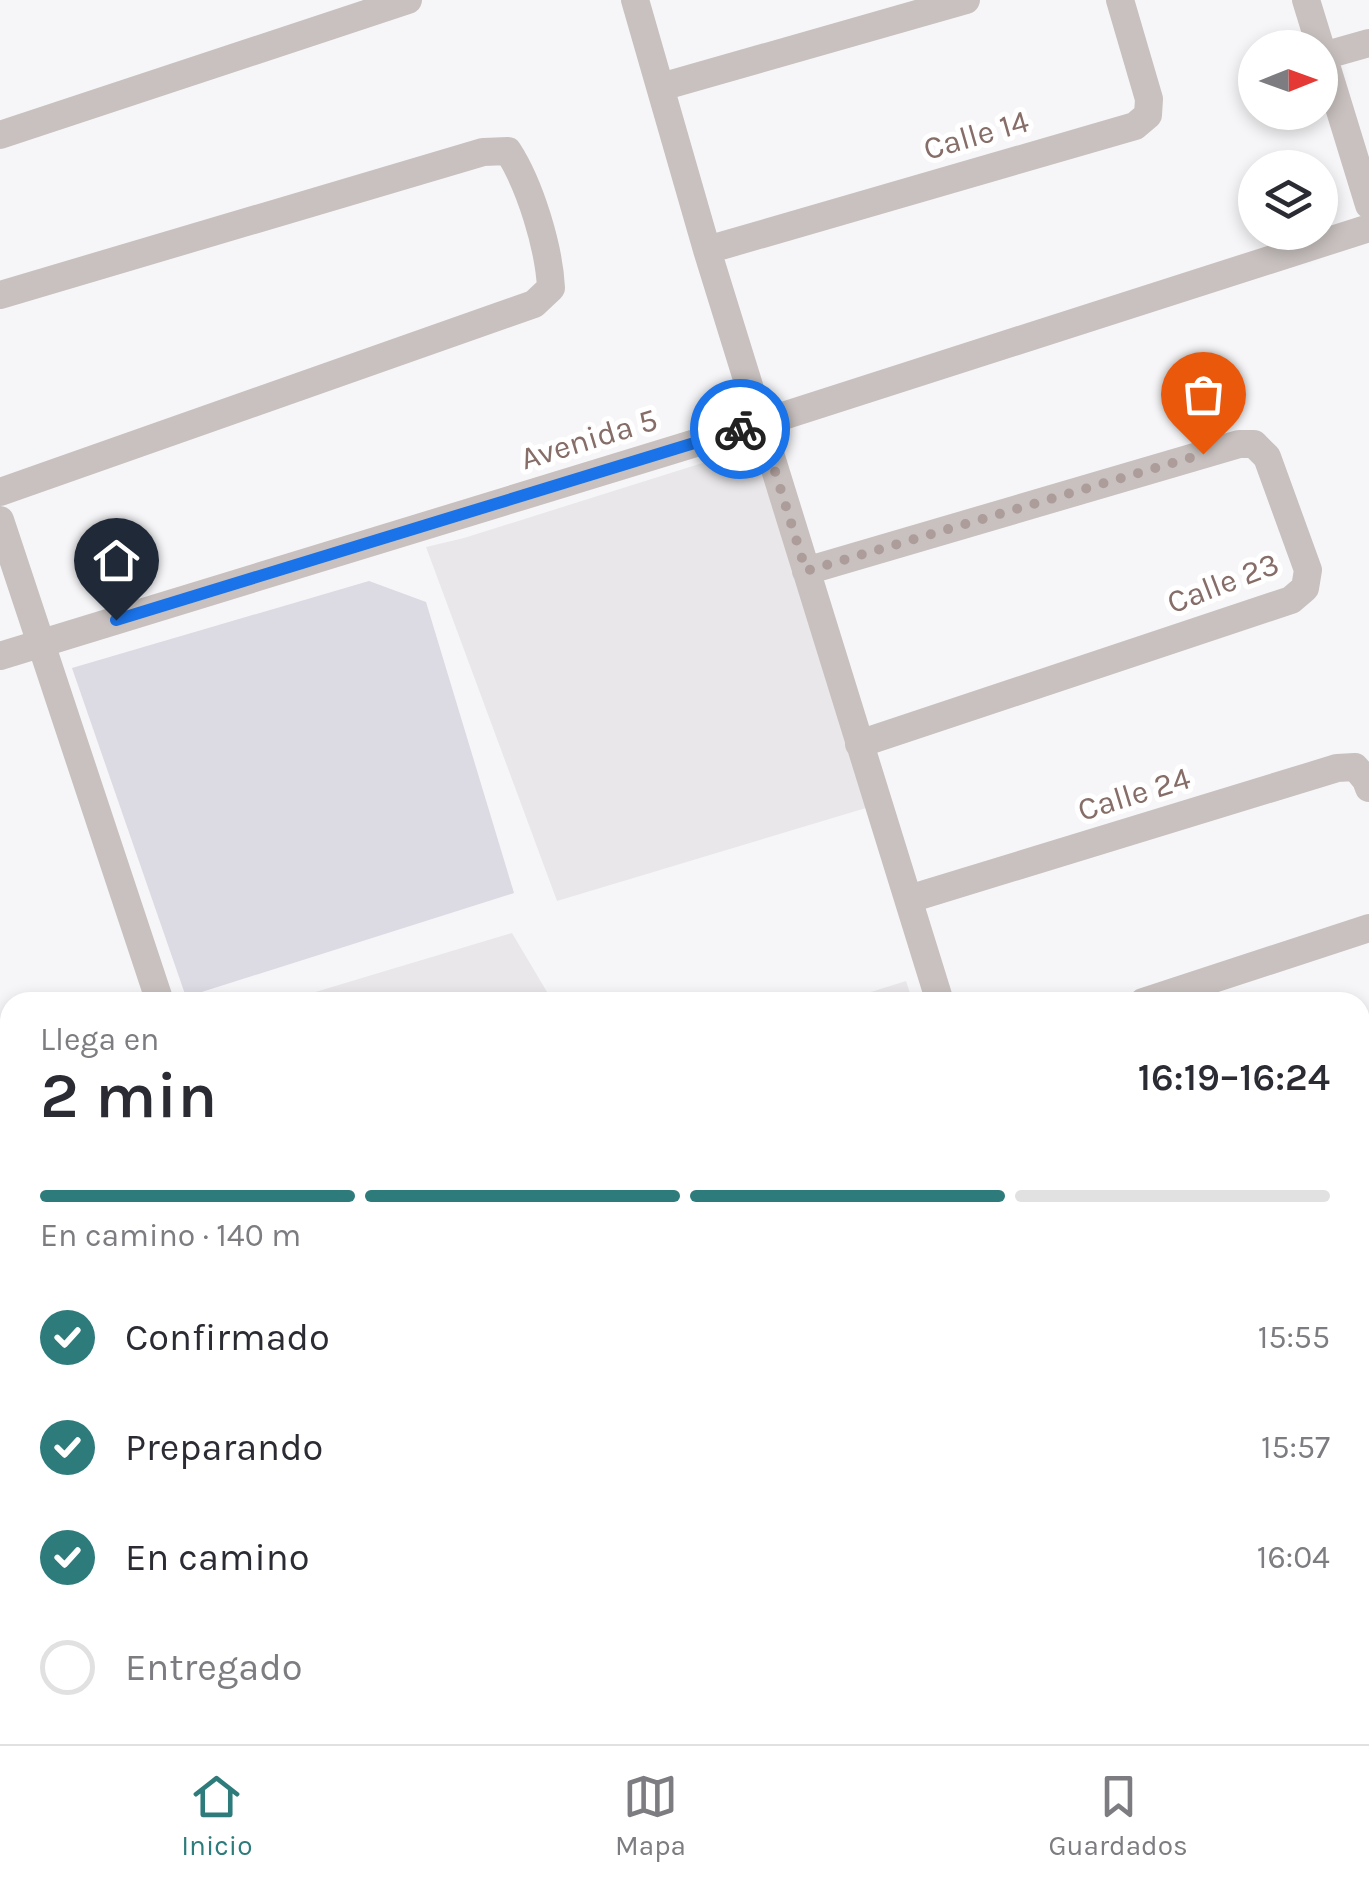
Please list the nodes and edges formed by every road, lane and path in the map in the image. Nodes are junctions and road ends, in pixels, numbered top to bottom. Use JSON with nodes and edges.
{"nodes":[{"id":1,"x":408,"y":0,"type":"edge"},
{"id":2,"x":635,"y":0,"type":"edge"},
{"id":3,"x":966,"y":0,"type":"edge"},
{"id":4,"x":1120,"y":0,"type":"edge"},
{"id":5,"x":1306,"y":0,"type":"edge"},
{"id":6,"x":1315,"y":30,"type":"edge"},
{"id":7,"x":1369,"y":42,"type":"edge"},
{"id":8,"x":1338,"y":51,"type":"edge"},
{"id":9,"x":660,"y":87,"type":"junction"},
{"id":10,"x":1338,"y":105,"type":"edge"},
{"id":11,"x":0,"y":136,"type":"edge"},
{"id":12,"x":1369,"y":205,"type":"edge"},
{"id":13,"x":1369,"y":228,"type":"edge"},
{"id":14,"x":707,"y":250,"type":"junction"},
{"id":15,"x":0,"y":295,"type":"edge"},
{"id":16,"x":760,"y":423,"type":"junction"},
{"id":17,"x":0,"y":492,"type":"edge"},
{"id":18,"x":0,"y":520,"type":"edge"},
{"id":19,"x":806,"y":571,"type":"junction"},
{"id":20,"x":40,"y":643,"type":"junction"},
{"id":21,"x":0,"y":656,"type":"edge"},
{"id":22,"x":859,"y":744,"type":"junction"},
{"id":23,"x":1369,"y":788,"type":"edge"},
{"id":24,"x":909,"y":899,"type":"junction"},
{"id":25,"x":1369,"y":928,"type":"edge"},
{"id":26,"x":157,"y":992,"type":"edge"},
{"id":27,"x":937,"y":992,"type":"edge"},
{"id":28,"x":1174,"y":992,"type":"edge"}],
"edges":[{"from":1,"to":11,"type":"street"},
{"from":2,"to":9,"type":"street"},
{"from":3,"to":9,"type":"street"},
{"from":4,"to":14,"type":"street","name":"Calle 14"},
{"from":5,"to":6,"type":"street"},
{"from":7,"to":8,"type":"street"},
{"from":9,"to":14,"type":"street"},
{"from":10,"to":12,"type":"street"},
{"from":13,"to":16,"type":"street","name":"Avenida 5"},
{"from":14,"to":16,"type":"street"},
{"from":15,"to":17,"type":"street"},
{"from":16,"to":19,"type":"street"},
{"from":16,"to":20,"type":"street","name":"Avenida 5"},
{"from":18,"to":20,"type":"street"},
{"from":19,"to":22,"type":"street"},
{"from":19,"to":22,"type":"street","name":"Calle 23"},
{"from":20,"to":21,"type":"street","name":"Avenida 5"},
{"from":20,"to":26,"type":"street"},
{"from":22,"to":24,"type":"street"},
{"from":23,"to":24,"type":"street","name":"Calle 24"},
{"from":24,"to":27,"type":"street"},
{"from":25,"to":28,"type":"street"}]}
